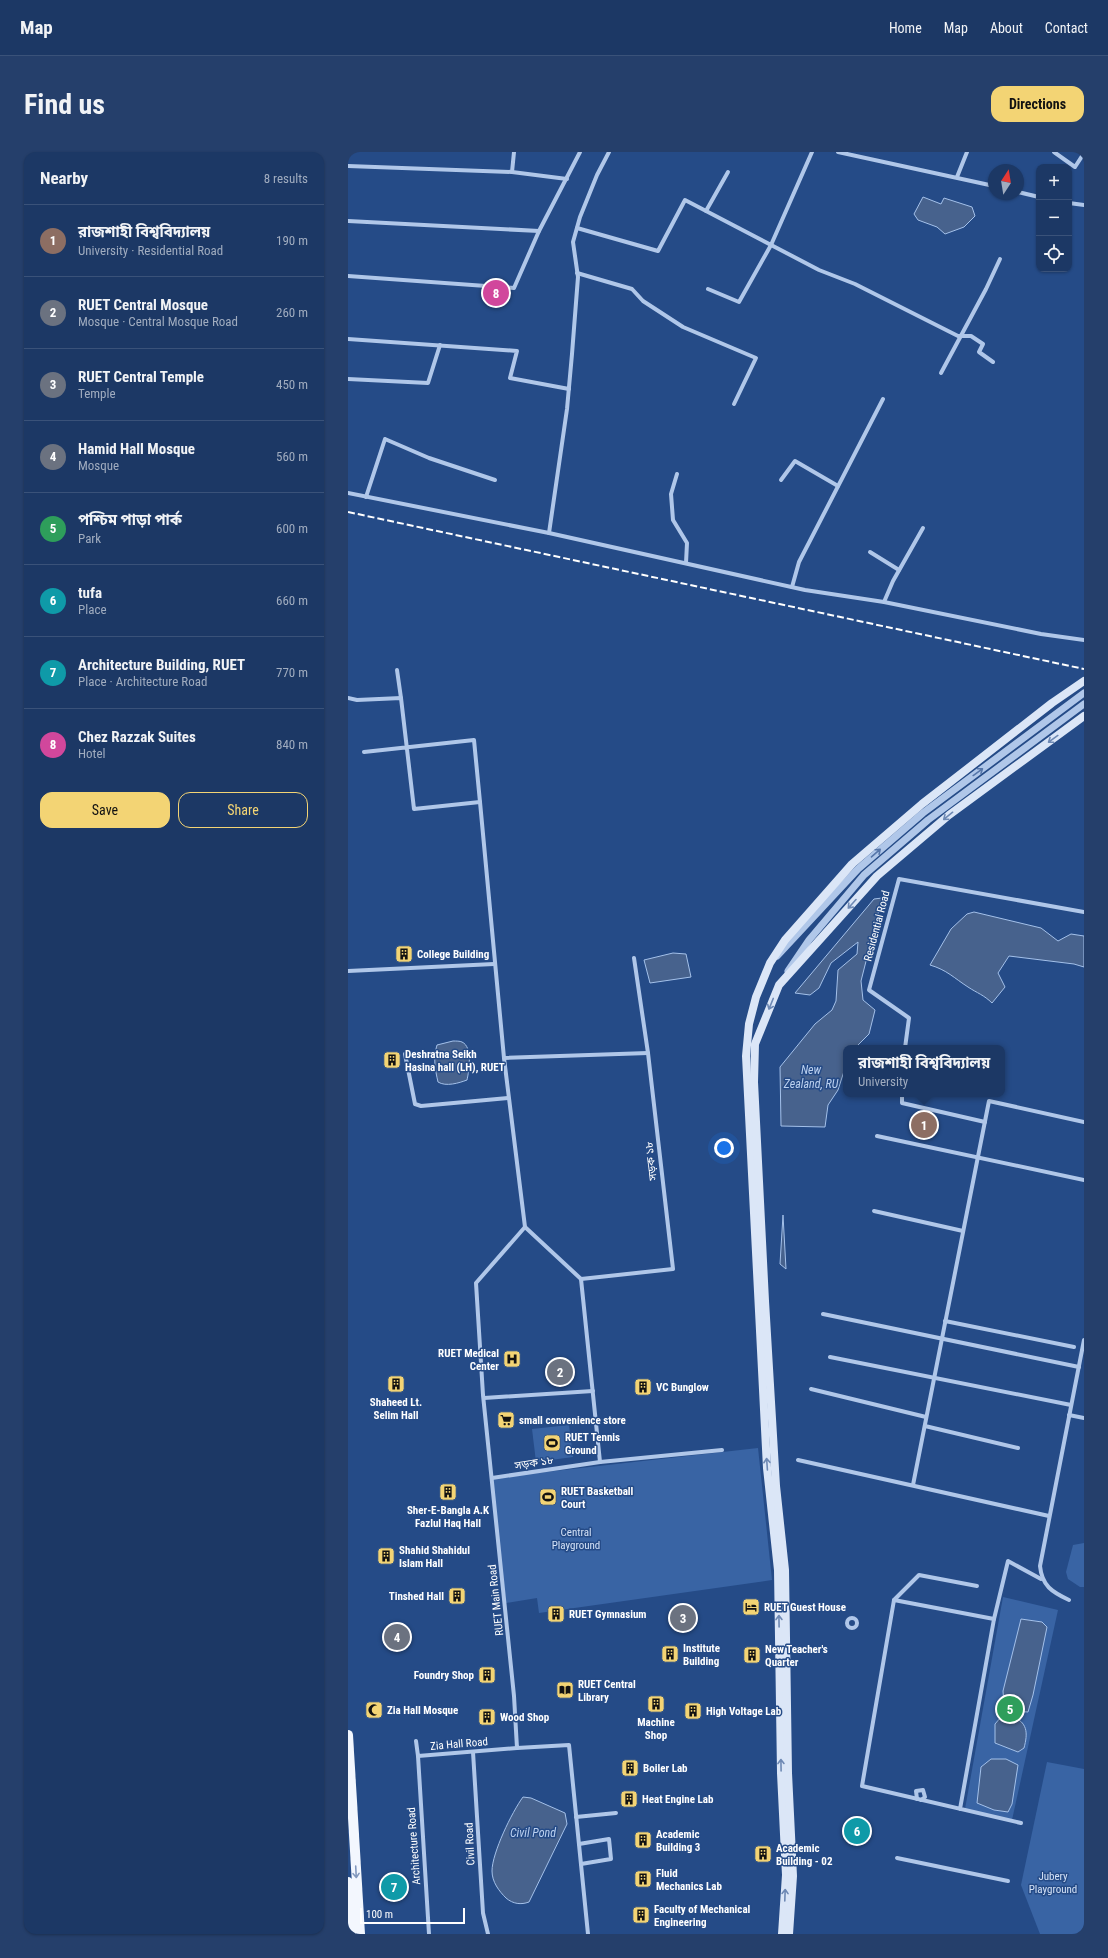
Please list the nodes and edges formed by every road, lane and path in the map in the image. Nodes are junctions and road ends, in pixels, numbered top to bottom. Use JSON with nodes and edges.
{"nodes":[{"id":1,"x":514,"y":152,"type":"edge"},
{"id":2,"x":580,"y":152,"type":"edge"},
{"id":3,"x":609,"y":152,"type":"edge"},
{"id":4,"x":812,"y":152,"type":"edge"},
{"id":5,"x":838,"y":152,"type":"edge"},
{"id":6,"x":864,"y":152,"type":"edge"},
{"id":7,"x":967,"y":152,"type":"edge"},
{"id":8,"x":1054,"y":152,"type":"edge"},
{"id":9,"x":1084,"y":153,"type":"edge"},
{"id":10,"x":861,"y":157,"type":"junction"},
{"id":11,"x":348,"y":166,"type":"edge"},
{"id":12,"x":512,"y":172,"type":"junction"},
{"id":13,"x":728,"y":172,"type":"dead end"},
{"id":14,"x":957,"y":177,"type":"junction"},
{"id":15,"x":567,"y":178,"type":"junction"},
{"id":16,"x":988,"y":185,"type":"edge"},
{"id":17,"x":1024,"y":193,"type":"edge"},
{"id":18,"x":1036,"y":196,"type":"edge"},
{"id":19,"x":1072,"y":203,"type":"edge"},
{"id":20,"x":1084,"y":205,"type":"edge"},
{"id":21,"x":706,"y":211,"type":"junction"},
{"id":22,"x":348,"y":221,"type":"edge"},
{"id":23,"x":577,"y":228,"type":"junction"},
{"id":24,"x":539,"y":231,"type":"junction"},
{"id":25,"x":771,"y":244,"type":"junction"},
{"id":26,"x":1000,"y":259,"type":"dead end"},
{"id":27,"x":577,"y":273,"type":"junction"},
{"id":28,"x":348,"y":276,"type":"edge"},
{"id":29,"x":708,"y":289,"type":"dead end"},
{"id":30,"x":961,"y":336,"type":"junction"},
{"id":31,"x":348,"y":339,"type":"edge"},
{"id":32,"x":440,"y":345,"type":"junction"},
{"id":33,"x":993,"y":362,"type":"dead end"},
{"id":34,"x":941,"y":373,"type":"dead end"},
{"id":35,"x":348,"y":379,"type":"edge"},
{"id":36,"x":569,"y":389,"type":"junction"},
{"id":37,"x":883,"y":399,"type":"dead end"},
{"id":38,"x":734,"y":404,"type":"dead end"},
{"id":39,"x":677,"y":474,"type":"dead end"},
{"id":40,"x":495,"y":480,"type":"dead end"},
{"id":41,"x":781,"y":480,"type":"dead end"},
{"id":42,"x":838,"y":486,"type":"junction"},
{"id":43,"x":348,"y":493,"type":"edge"},
{"id":44,"x":366,"y":496,"type":"junction"},
{"id":45,"x":923,"y":528,"type":"dead end"},
{"id":46,"x":549,"y":533,"type":"junction"},
{"id":47,"x":870,"y":552,"type":"dead end"},
{"id":48,"x":686,"y":564,"type":"junction"},
{"id":49,"x":899,"y":570,"type":"junction"},
{"id":50,"x":792,"y":587,"type":"junction"},
{"id":51,"x":884,"y":602,"type":"junction"},
{"id":52,"x":1084,"y":640,"type":"edge"},
{"id":53,"x":397,"y":670,"type":"dead end"},
{"id":54,"x":1084,"y":681,"type":"edge"},
{"id":55,"x":1084,"y":693,"type":"edge"},
{"id":56,"x":348,"y":698,"type":"edge"},
{"id":57,"x":401,"y":698,"type":"junction"},
{"id":58,"x":1084,"y":704,"type":"edge"},
{"id":59,"x":1084,"y":716,"type":"edge"},
{"id":60,"x":406,"y":748,"type":"junction"},
{"id":61,"x":364,"y":752,"type":"dead end"},
{"id":62,"x":480,"y":802,"type":"junction"},
{"id":63,"x":1084,"y":912,"type":"edge"},
{"id":64,"x":634,"y":958,"type":"dead end"},
{"id":65,"x":770,"y":963,"type":"junction"},
{"id":66,"x":494,"y":964,"type":"junction"},
{"id":67,"x":348,"y":970,"type":"edge"},
{"id":68,"x":779,"y":985,"type":"junction"},
{"id":69,"x":905,"y":1045,"type":"edge"},
{"id":70,"x":648,"y":1053,"type":"junction"},
{"id":71,"x":405,"y":1054,"type":"dead end"},
{"id":72,"x":504,"y":1058,"type":"junction"},
{"id":73,"x":902,"y":1097,"type":"edge"},
{"id":74,"x":508,"y":1098,"type":"junction"},
{"id":75,"x":985,"y":1122,"type":"junction"},
{"id":76,"x":1084,"y":1122,"type":"edge"},
{"id":77,"x":877,"y":1136,"type":"dead end"},
{"id":78,"x":978,"y":1157,"type":"junction"},
{"id":79,"x":1084,"y":1180,"type":"edge"},
{"id":80,"x":874,"y":1212,"type":"dead end"},
{"id":81,"x":525,"y":1227,"type":"junction"},
{"id":82,"x":963,"y":1231,"type":"junction"},
{"id":83,"x":581,"y":1279,"type":"junction"},
{"id":84,"x":823,"y":1314,"type":"dead end"},
{"id":85,"x":945,"y":1321,"type":"junction"},
{"id":86,"x":942,"y":1339,"type":"junction"},
{"id":87,"x":1084,"y":1340,"type":"edge"},
{"id":88,"x":1074,"y":1347,"type":"dead end"},
{"id":89,"x":830,"y":1357,"type":"dead end"},
{"id":90,"x":1079,"y":1367,"type":"junction"},
{"id":91,"x":934,"y":1378,"type":"junction"},
{"id":92,"x":811,"y":1389,"type":"dead end"},
{"id":93,"x":592,"y":1391,"type":"junction"},
{"id":94,"x":484,"y":1398,"type":"junction"},
{"id":95,"x":1071,"y":1405,"type":"junction"},
{"id":96,"x":1069,"y":1415,"type":"junction"},
{"id":97,"x":926,"y":1417,"type":"junction"},
{"id":98,"x":1084,"y":1418,"type":"edge"},
{"id":99,"x":925,"y":1426,"type":"junction"},
{"id":100,"x":1018,"y":1448,"type":"dead end"},
{"id":101,"x":722,"y":1450,"type":"dead end"},
{"id":102,"x":798,"y":1460,"type":"dead end"},
{"id":103,"x":600,"y":1462,"type":"junction"},
{"id":104,"x":492,"y":1478,"type":"junction"},
{"id":105,"x":913,"y":1485,"type":"junction"},
{"id":106,"x":1049,"y":1516,"type":"junction"},
{"id":107,"x":1041,"y":1578,"type":"junction"},
{"id":108,"x":977,"y":1586,"type":"dead end"},
{"id":109,"x":894,"y":1600,"type":"junction"},
{"id":110,"x":1069,"y":1600,"type":"dead end"},
{"id":111,"x":994,"y":1619,"type":"junction"},
{"id":112,"x":348,"y":1735,"type":"edge"},
{"id":113,"x":416,"y":1742,"type":"dead end"},
{"id":114,"x":517,"y":1748,"type":"junction"},
{"id":115,"x":473,"y":1752,"type":"junction"},
{"id":116,"x":418,"y":1756,"type":"junction"},
{"id":117,"x":960,"y":1809,"type":"junction"},
{"id":118,"x":616,"y":1813,"type":"dead end"},
{"id":119,"x":576,"y":1817,"type":"junction"},
{"id":120,"x":1021,"y":1823,"type":"dead end"},
{"id":121,"x":579,"y":1844,"type":"junction"},
{"id":122,"x":897,"y":1858,"type":"dead end"},
{"id":123,"x":581,"y":1864,"type":"junction"},
{"id":124,"x":1008,"y":1881,"type":"dead end"},
{"id":125,"x":348,"y":1882,"type":"edge"},
{"id":126,"x":348,"y":1893,"type":"edge"},
{"id":127,"x":350,"y":1934,"type":"edge"},
{"id":128,"x":360,"y":1934,"type":"edge"},
{"id":129,"x":429,"y":1934,"type":"edge"},
{"id":130,"x":488,"y":1934,"type":"edge"},
{"id":131,"x":588,"y":1934,"type":"edge"},
{"id":132,"x":782,"y":1934,"type":"edge"},
{"id":133,"x":789,"y":1934,"type":"edge"}],
"edges":[{"from":1,"to":12,"type":"street"},
{"from":2,"to":15,"type":"street"},
{"from":3,"to":23,"type":"street"},
{"from":4,"to":25,"type":"street"},
{"from":5,"to":10,"type":"street"},
{"from":6,"to":10,"type":"street"},
{"from":7,"to":14,"type":"street"},
{"from":8,"to":9,"type":"street"},
{"from":10,"to":14,"type":"street"},
{"from":11,"to":12,"type":"street"},
{"from":12,"to":15,"type":"street"},
{"from":13,"to":21,"type":"street"},
{"from":14,"to":16,"type":"street"},
{"from":15,"to":24,"type":"street"},
{"from":17,"to":18,"type":"street"},
{"from":19,"to":20,"type":"street"},
{"from":21,"to":23,"type":"street"},
{"from":21,"to":25,"type":"street"},
{"from":22,"to":24,"type":"street"},
{"from":23,"to":27,"type":"street"},
{"from":24,"to":28,"type":"street"},
{"from":25,"to":29,"type":"street"},
{"from":25,"to":30,"type":"street"},
{"from":26,"to":30,"type":"street"},
{"from":27,"to":36,"type":"street"},
{"from":27,"to":38,"type":"street"},
{"from":30,"to":33,"type":"street"},
{"from":30,"to":34,"type":"street"},
{"from":31,"to":32,"type":"street"},
{"from":32,"to":35,"type":"street"},
{"from":32,"to":36,"type":"street"},
{"from":36,"to":46,"type":"street"},
{"from":37,"to":42,"type":"street"},
{"from":39,"to":48,"type":"street"},
{"from":40,"to":44,"type":"street"},
{"from":41,"to":42,"type":"street"},
{"from":42,"to":50,"type":"street"},
{"from":43,"to":44,"type":"street"},
{"from":44,"to":46,"type":"street"},
{"from":45,"to":49,"type":"street"},
{"from":46,"to":48,"type":"street"},
{"from":47,"to":49,"type":"street"},
{"from":48,"to":50,"type":"street"},
{"from":49,"to":51,"type":"street"},
{"from":50,"to":51,"type":"street"},
{"from":51,"to":52,"type":"street"},
{"from":53,"to":57,"type":"street"},
{"from":54,"to":65,"type":"main road"},
{"from":65,"to":55,"type":"street","one_way":true},
{"from":56,"to":57,"type":"street"},
{"from":57,"to":60,"type":"street"},
{"from":58,"to":68,"type":"street"},
{"from":59,"to":68,"type":"main road","one_way":true},
{"from":60,"to":61,"type":"street"},
{"from":60,"to":62,"type":"street"},
{"from":60,"to":62,"type":"street"},
{"from":62,"to":66,"type":"street"},
{"from":63,"to":69,"type":"street","name":"Residential Road"},
{"from":64,"to":70,"type":"street","name":"সড়ক ১৮"},
{"from":132,"to":65,"type":"main road","one_way":true},
{"from":66,"to":67,"type":"street"},
{"from":66,"to":72,"type":"street"},
{"from":68,"to":133,"type":"main road","one_way":true},
{"from":70,"to":72,"type":"street"},
{"from":70,"to":83,"type":"street","name":"সড়ক ১৮"},
{"from":71,"to":74,"type":"street"},
{"from":72,"to":74,"type":"street"},
{"from":73,"to":75,"type":"street"},
{"from":74,"to":81,"type":"street"},
{"from":75,"to":76,"type":"street"},
{"from":75,"to":78,"type":"street"},
{"from":77,"to":78,"type":"street"},
{"from":78,"to":79,"type":"street"},
{"from":78,"to":82,"type":"street"},
{"from":80,"to":82,"type":"street"},
{"from":81,"to":83,"type":"street"},
{"from":81,"to":94,"type":"street","name":"RUET Main Road"},
{"from":82,"to":85,"type":"street"},
{"from":83,"to":93,"type":"street"},
{"from":84,"to":86,"type":"street"},
{"from":85,"to":86,"type":"street"},
{"from":85,"to":88,"type":"street"},
{"from":86,"to":90,"type":"street"},
{"from":86,"to":91,"type":"street"},
{"from":87,"to":90,"type":"street"},
{"from":89,"to":91,"type":"street"},
{"from":90,"to":95,"type":"street"},
{"from":91,"to":95,"type":"street"},
{"from":91,"to":97,"type":"street"},
{"from":92,"to":97,"type":"street"},
{"from":93,"to":94,"type":"street"},
{"from":93,"to":103,"type":"street"},
{"from":94,"to":104,"type":"street","name":"RUET Main Road"},
{"from":95,"to":96,"type":"street"},
{"from":96,"to":98,"type":"street"},
{"from":96,"to":106,"type":"street"},
{"from":97,"to":99,"type":"street"},
{"from":99,"to":100,"type":"street"},
{"from":99,"to":105,"type":"street"},
{"from":101,"to":103,"type":"street","name":"সড়ক ১৮"},
{"from":102,"to":105,"type":"street"},
{"from":103,"to":104,"type":"street","name":"সড়ক ১৮"},
{"from":104,"to":114,"type":"street","name":"RUET Main Road"},
{"from":105,"to":106,"type":"street"},
{"from":106,"to":107,"type":"street"},
{"from":107,"to":110,"type":"street"},
{"from":107,"to":111,"type":"street"},
{"from":108,"to":109,"type":"street"},
{"from":109,"to":111,"type":"street"},
{"from":109,"to":117,"type":"street"},
{"from":111,"to":117,"type":"street"},
{"from":112,"to":128,"type":"main road","one_way":true},
{"from":113,"to":116,"type":"street","name":"Zia Hall Road"},
{"from":114,"to":115,"type":"street","name":"Zia Hall Road"},
{"from":114,"to":119,"type":"street"},
{"from":115,"to":116,"type":"street","name":"Zia Hall Road"},
{"from":115,"to":130,"type":"street","name":"Civil Road"},
{"from":116,"to":129,"type":"street","name":"Architecture Road"},
{"from":117,"to":120,"type":"street"},
{"from":118,"to":119,"type":"street"},
{"from":119,"to":121,"type":"street"},
{"from":121,"to":123,"type":"street"},
{"from":121,"to":123,"type":"street"},
{"from":122,"to":124,"type":"street"},
{"from":123,"to":131,"type":"street"},
{"from":125,"to":126,"type":"main road"},
{"from":126,"to":127,"type":"main road"}]}
